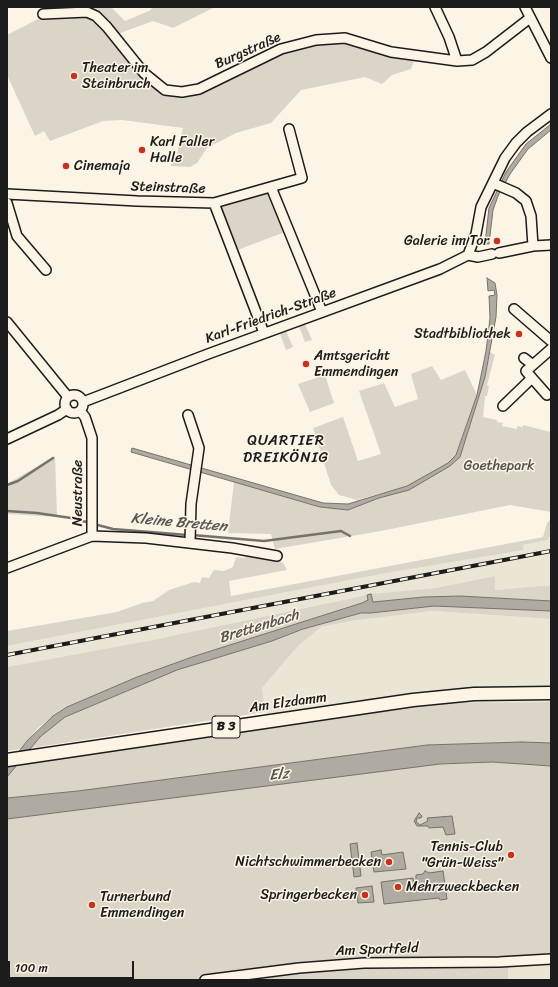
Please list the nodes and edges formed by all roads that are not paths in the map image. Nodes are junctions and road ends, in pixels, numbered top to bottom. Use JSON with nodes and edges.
{"nodes":[{"id":1,"x":435,"y":7,"type":"edge"},
{"id":2,"x":524,"y":7,"type":"edge"},
{"id":3,"x":43,"y":14,"type":"dead end"},
{"id":4,"x":530,"y":18,"type":"junction"},
{"id":5,"x":551,"y":58,"type":"edge"},
{"id":6,"x":457,"y":62,"type":"junction"},
{"id":7,"x":551,"y":114,"type":"edge"},
{"id":8,"x":289,"y":129,"type":"dead end"},
{"id":9,"x":498,"y":186,"type":"junction"},
{"id":10,"x":271,"y":187,"type":"junction"},
{"id":11,"x":7,"y":194,"type":"edge"},
{"id":12,"x":214,"y":203,"type":"junction"},
{"id":13,"x":7,"y":204,"type":"edge"},
{"id":14,"x":551,"y":245,"type":"edge"},
{"id":15,"x":533,"y":246,"type":"junction"},
{"id":16,"x":468,"y":255,"type":"junction"},
{"id":17,"x":46,"y":270,"type":"dead end"},
{"id":18,"x":514,"y":310,"type":"dead end"},
{"id":19,"x":322,"y":312,"type":"junction"},
{"id":20,"x":7,"y":322,"type":"edge"},
{"id":21,"x":264,"y":333,"type":"junction"},
{"id":22,"x":551,"y":341,"type":"edge"},
{"id":23,"x":551,"y":349,"type":"edge"},
{"id":24,"x":524,"y":358,"type":"dead end"},
{"id":25,"x":533,"y":365,"type":"junction"},
{"id":26,"x":532,"y":378,"type":"junction"},
{"id":27,"x":549,"y":396,"type":"edge"},
{"id":28,"x":68,"y":397,"type":"junction"},
{"id":29,"x":83,"y":402,"type":"junction"},
{"id":30,"x":503,"y":406,"type":"dead end"},
{"id":31,"x":67,"y":409,"type":"junction"},
{"id":32,"x":80,"y":411,"type":"junction"},
{"id":33,"x":188,"y":415,"type":"dead end"},
{"id":34,"x":7,"y":439,"type":"edge"},
{"id":35,"x":92,"y":534,"type":"junction"},
{"id":36,"x":190,"y":543,"type":"junction"},
{"id":37,"x":276,"y":556,"type":"dead end"},
{"id":38,"x":7,"y":568,"type":"edge"},
{"id":39,"x":551,"y":693,"type":"edge"},
{"id":40,"x":7,"y":760,"type":"edge"},
{"id":41,"x":551,"y":959,"type":"edge"},
{"id":42,"x":205,"y":980,"type":"edge"}],
"edges":[{"from":1,"to":6,"type":"street"},
{"from":2,"to":4,"type":"street"},
{"from":3,"to":6,"type":"street","name":"Burgstraße"},
{"from":4,"to":5,"type":"street"},
{"from":4,"to":6,"type":"street","name":"Burgstraße"},
{"from":7,"to":9,"type":"street"},
{"from":8,"to":10,"type":"street"},
{"from":9,"to":15,"type":"street"},
{"from":9,"to":16,"type":"street"},
{"from":10,"to":12,"type":"street"},
{"from":10,"to":19,"type":"street"},
{"from":11,"to":12,"type":"street","name":"Steinstraße"},
{"from":12,"to":21,"type":"street","name":"Steinstraße"},
{"from":13,"to":17,"type":"street"},
{"from":14,"to":15,"type":"street"},
{"from":15,"to":16,"type":"street"},
{"from":16,"to":19,"type":"street","name":"Karl-Friedrich-Straße"},
{"from":18,"to":22,"type":"street"},
{"from":19,"to":21,"type":"street","name":"Karl-Friedrich-Straße"},
{"from":20,"to":28,"type":"street"},
{"from":21,"to":29,"type":"street","name":"Karl-Friedrich-Straße"},
{"from":23,"to":25,"type":"street"},
{"from":24,"to":25,"type":"street"},
{"from":25,"to":26,"type":"street"},
{"from":26,"to":27,"type":"street"},
{"from":26,"to":30,"type":"street"},
{"from":28,"to":29,"type":"street"},
{"from":28,"to":31,"type":"street"},
{"from":29,"to":32,"type":"street"},
{"from":31,"to":32,"type":"street"},
{"from":31,"to":34,"type":"street"},
{"from":32,"to":35,"type":"street","name":"Neustraße"},
{"from":33,"to":36,"type":"street"},
{"from":35,"to":36,"type":"street"},
{"from":35,"to":38,"type":"street","name":"Neustraße"},
{"from":36,"to":37,"type":"street"},
{"from":39,"to":40,"type":"main road","name":"Am Elzdamm","number":"B 3"},
{"from":41,"to":42,"type":"street","name":"Am Sportfeld"}]}
